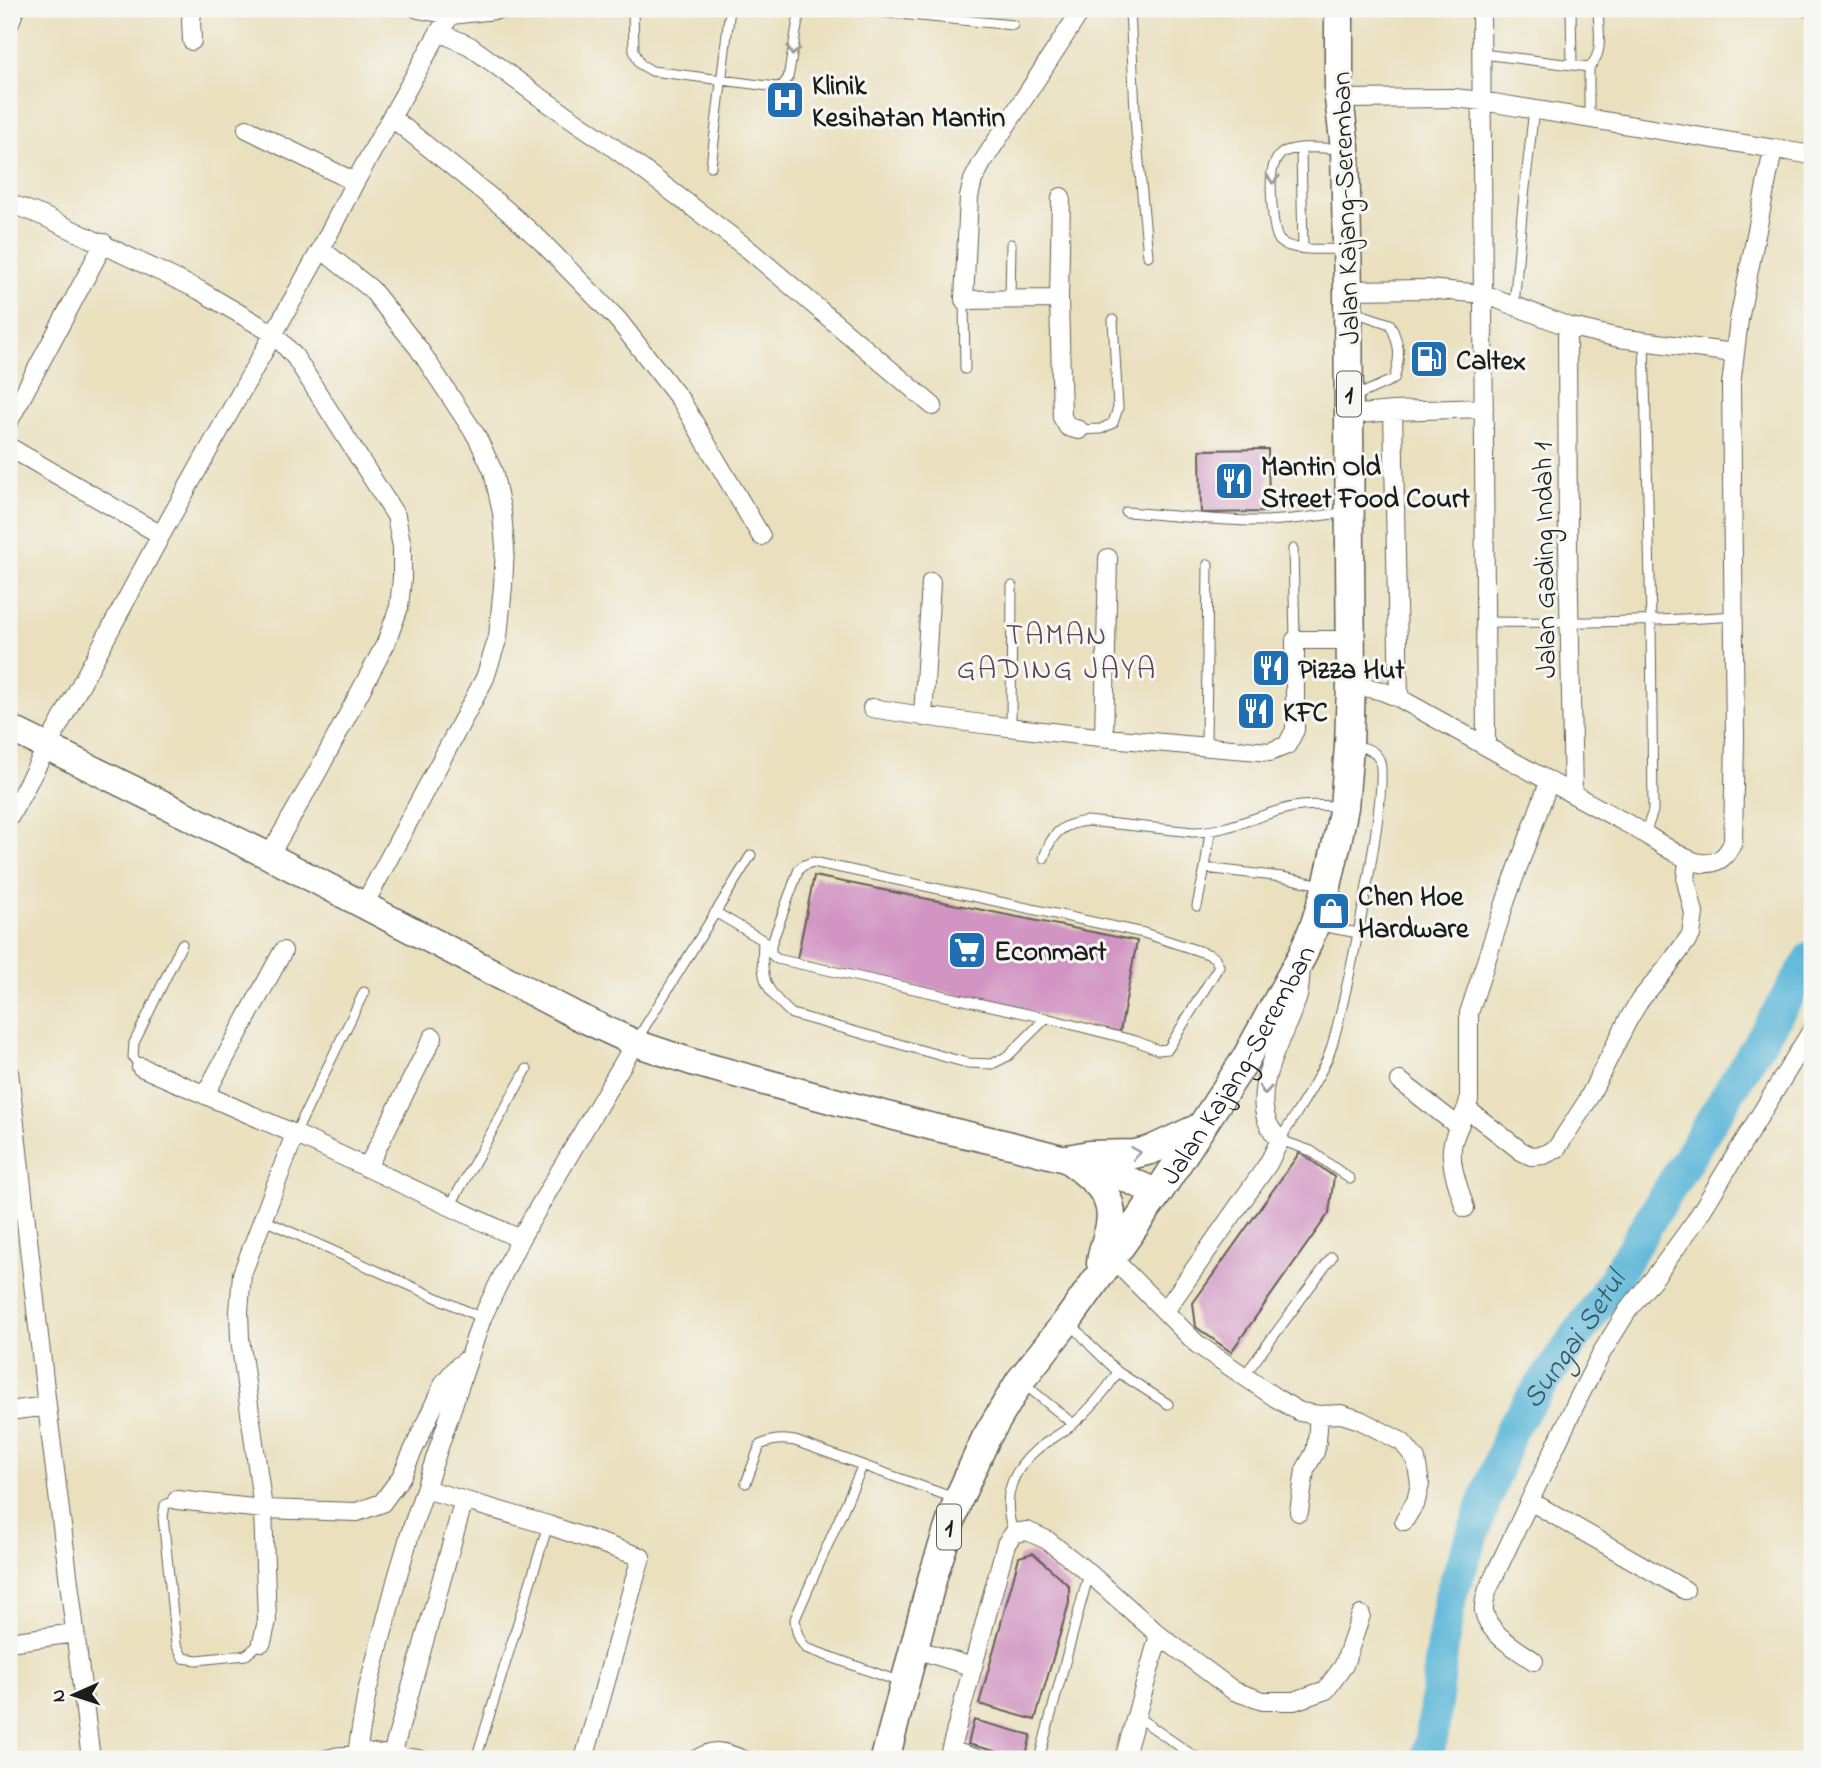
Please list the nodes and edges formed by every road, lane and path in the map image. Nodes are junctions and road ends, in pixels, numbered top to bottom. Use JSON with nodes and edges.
{"nodes":[{"id":1,"x":15,"y":9,"type":"edge"},
{"id":2,"x":193,"y":9,"type":"edge"},
{"id":3,"x":418,"y":9,"type":"edge"},
{"id":4,"x":503,"y":9,"type":"edge"},
{"id":5,"x":633,"y":9,"type":"edge"},
{"id":6,"x":800,"y":9,"type":"edge"},
{"id":7,"x":848,"y":9,"type":"edge"},
{"id":8,"x":1082,"y":9,"type":"edge"},
{"id":9,"x":1130,"y":9,"type":"edge"},
{"id":10,"x":1339,"y":9,"type":"edge"},
{"id":11,"x":1357,"y":9,"type":"edge"},
{"id":12,"x":1481,"y":9,"type":"edge"},
{"id":13,"x":1571,"y":9,"type":"edge"},
{"id":14,"x":1598,"y":9,"type":"edge"},
{"id":15,"x":1804,"y":9,"type":"edge"},
{"id":16,"x":930,"y":13,"type":"edge"},
{"id":17,"x":451,"y":15,"type":"junction"},
{"id":18,"x":1812,"y":16,"type":"edge"},
{"id":19,"x":729,"y":17,"type":"dead end"},
{"id":20,"x":9,"y":25,"type":"edge"},
{"id":21,"x":1013,"y":25,"type":"dead end"},
{"id":22,"x":439,"y":32,"type":"junction"},
{"id":23,"x":192,"y":41,"type":"dead end"},
{"id":24,"x":1482,"y":54,"type":"junction"},
{"id":25,"x":1572,"y":65,"type":"junction"},
{"id":26,"x":1589,"y":67,"type":"junction"},
{"id":27,"x":720,"y":80,"type":"junction"},
{"id":28,"x":1348,"y":99,"type":"junction"},
{"id":29,"x":1482,"y":101,"type":"junction"},
{"id":30,"x":1534,"y":109,"type":"junction"},
{"id":31,"x":391,"y":117,"type":"junction"},
{"id":32,"x":1588,"y":119,"type":"junction"},
{"id":33,"x":247,"y":129,"type":"dead end"},
{"id":34,"x":1345,"y":148,"type":"junction"},
{"id":35,"x":1301,"y":149,"type":"junction"},
{"id":36,"x":1773,"y":150,"type":"junction"},
{"id":37,"x":1812,"y":156,"type":"edge"},
{"id":38,"x":711,"y":166,"type":"dead end"},
{"id":39,"x":355,"y":182,"type":"junction"},
{"id":40,"x":1060,"y":197,"type":"dead end"},
{"id":41,"x":9,"y":203,"type":"edge"},
{"id":42,"x":104,"y":243,"type":"junction"},
{"id":43,"x":1011,"y":244,"type":"dead end"},
{"id":44,"x":1303,"y":248,"type":"junction"},
{"id":45,"x":321,"y":249,"type":"junction"},
{"id":46,"x":1347,"y":249,"type":"junction"},
{"id":47,"x":1148,"y":256,"type":"dead end"},
{"id":48,"x":1484,"y":294,"type":"junction"},
{"id":49,"x":1010,"y":299,"type":"junction"},
{"id":50,"x":1059,"y":299,"type":"junction"},
{"id":51,"x":964,"y":300,"type":"junction"},
{"id":52,"x":1348,"y":300,"type":"junction"},
{"id":53,"x":1514,"y":306,"type":"junction"},
{"id":54,"x":1113,"y":320,"type":"dead end"},
{"id":55,"x":1567,"y":326,"type":"junction"},
{"id":56,"x":274,"y":334,"type":"junction"},
{"id":57,"x":1644,"y":341,"type":"junction"},
{"id":58,"x":1734,"y":353,"type":"junction"},
{"id":59,"x":965,"y":369,"type":"dead end"},
{"id":60,"x":933,"y":406,"type":"dead end"},
{"id":61,"x":1349,"y":407,"type":"junction"},
{"id":62,"x":1484,"y":408,"type":"junction"},
{"id":63,"x":1394,"y":411,"type":"junction"},
{"id":64,"x":9,"y":421,"type":"edge"},
{"id":65,"x":1079,"y":430,"type":"joint"},
{"id":66,"x":9,"y":447,"type":"edge"},
{"id":67,"x":1126,"y":512,"type":"dead end"},
{"id":68,"x":1350,"y":512,"type":"junction"},
{"id":69,"x":162,"y":535,"type":"junction"},
{"id":70,"x":761,"y":536,"type":"dead end"},
{"id":71,"x":1293,"y":549,"type":"dead end"},
{"id":72,"x":1108,"y":558,"type":"dead end"},
{"id":73,"x":1208,"y":564,"type":"dead end"},
{"id":74,"x":931,"y":582,"type":"dead end"},
{"id":75,"x":1012,"y":586,"type":"dead end"},
{"id":76,"x":1734,"y":616,"type":"junction"},
{"id":77,"x":1651,"y":621,"type":"junction"},
{"id":78,"x":1485,"y":622,"type":"junction"},
{"id":79,"x":1570,"y":623,"type":"junction"},
{"id":80,"x":1295,"y":640,"type":"junction"},
{"id":81,"x":1351,"y":640,"type":"junction"},
{"id":82,"x":1351,"y":684,"type":"junction"},
{"id":83,"x":1399,"y":698,"type":"junction"},
{"id":84,"x":872,"y":708,"type":"dead end"},
{"id":85,"x":923,"y":717,"type":"junction"},
{"id":86,"x":1011,"y":727,"type":"junction"},
{"id":87,"x":9,"y":728,"type":"edge"},
{"id":88,"x":1104,"y":737,"type":"junction"},
{"id":89,"x":47,"y":746,"type":"junction"},
{"id":90,"x":1349,"y":746,"type":"junction"},
{"id":91,"x":1486,"y":746,"type":"junction"},
{"id":92,"x":1206,"y":747,"type":"junction"},
{"id":93,"x":1549,"y":782,"type":"junction"},
{"id":94,"x":1573,"y":794,"type":"junction"},
{"id":95,"x":1344,"y":807,"type":"junction"},
{"id":96,"x":9,"y":818,"type":"edge"},
{"id":97,"x":1210,"y":832,"type":"junction"},
{"id":98,"x":1645,"y":834,"type":"junction"},
{"id":99,"x":751,"y":855,"type":"dead end"},
{"id":100,"x":269,"y":856,"type":"junction"},
{"id":101,"x":1044,"y":858,"type":"dead end"},
{"id":102,"x":1689,"y":860,"type":"junction"},
{"id":103,"x":1205,"y":868,"type":"junction"},
{"id":104,"x":1327,"y":886,"type":"junction"},
{"id":105,"x":364,"y":905,"type":"junction"},
{"id":106,"x":1197,"y":906,"type":"dead end"},
{"id":107,"x":715,"y":912,"type":"junction"},
{"id":108,"x":1315,"y":925,"type":"junction"},
{"id":109,"x":1358,"y":933,"type":"junction"},
{"id":110,"x":767,"y":943,"type":"junction"},
{"id":111,"x":182,"y":944,"type":"dead end"},
{"id":112,"x":283,"y":951,"type":"dead end"},
{"id":113,"x":1303,"y":954,"type":"junction"},
{"id":114,"x":364,"y":992,"type":"dead end"},
{"id":115,"x":1046,"y":1018,"type":"junction"},
{"id":116,"x":1812,"y":1030,"type":"edge"},
{"id":117,"x":433,"y":1037,"type":"dead end"},
{"id":118,"x":635,"y":1042,"type":"junction"},
{"id":119,"x":141,"y":1067,"type":"joint"},
{"id":120,"x":527,"y":1069,"type":"dead end"},
{"id":121,"x":9,"y":1072,"type":"edge"},
{"id":122,"x":1400,"y":1081,"type":"dead end"},
{"id":123,"x":205,"y":1094,"type":"junction"},
{"id":124,"x":1467,"y":1109,"type":"junction"},
{"id":125,"x":1458,"y":1126,"type":"junction"},
{"id":126,"x":1201,"y":1127,"type":"junction"},
{"id":127,"x":295,"y":1134,"type":"junction"},
{"id":128,"x":1280,"y":1140,"type":"junction"},
{"id":129,"x":1068,"y":1159,"type":"junction"},
{"id":130,"x":367,"y":1168,"type":"junction"},
{"id":131,"x":1350,"y":1179,"type":"dead end"},
{"id":132,"x":1158,"y":1193,"type":"junction"},
{"id":133,"x":450,"y":1206,"type":"junction"},
{"id":134,"x":1465,"y":1208,"type":"dead end"},
{"id":135,"x":262,"y":1220,"type":"junction"},
{"id":136,"x":520,"y":1239,"type":"junction"},
{"id":137,"x":1332,"y":1256,"type":"dead end"},
{"id":138,"x":1106,"y":1266,"type":"junction"},
{"id":139,"x":1165,"y":1311,"type":"junction"},
{"id":140,"x":482,"y":1318,"type":"junction"},
{"id":141,"x":1068,"y":1320,"type":"junction"},
{"id":142,"x":468,"y":1359,"type":"junction"},
{"id":143,"x":1118,"y":1372,"type":"junction"},
{"id":144,"x":1244,"y":1376,"type":"junction"},
{"id":145,"x":1020,"y":1381,"type":"junction"},
{"id":146,"x":1168,"y":1404,"type":"dead end"},
{"id":147,"x":47,"y":1406,"type":"junction"},
{"id":148,"x":9,"y":1410,"type":"edge"},
{"id":149,"x":1320,"y":1415,"type":"junction"},
{"id":150,"x":1073,"y":1424,"type":"junction"},
{"id":151,"x":862,"y":1467,"type":"junction"},
{"id":152,"x":746,"y":1483,"type":"dead end"},
{"id":153,"x":425,"y":1489,"type":"junction"},
{"id":154,"x":177,"y":1500,"type":"joint"},
{"id":155,"x":464,"y":1500,"type":"junction"},
{"id":156,"x":958,"y":1500,"type":"junction"},
{"id":157,"x":1530,"y":1502,"type":"junction"},
{"id":158,"x":263,"y":1509,"type":"junction"},
{"id":159,"x":1299,"y":1512,"type":"dead end"},
{"id":160,"x":1404,"y":1521,"type":"dead end"},
{"id":161,"x":548,"y":1525,"type":"junction"},
{"id":162,"x":1014,"y":1533,"type":"junction"},
{"id":163,"x":1089,"y":1573,"type":"junction"},
{"id":164,"x":1685,"y":1590,"type":"dead end"},
{"id":165,"x":1361,"y":1615,"type":"dead end"},
{"id":166,"x":75,"y":1633,"type":"junction"},
{"id":167,"x":1159,"y":1635,"type":"junction"},
{"id":168,"x":9,"y":1642,"type":"edge"},
{"id":169,"x":262,"y":1642,"type":"joint"},
{"id":170,"x":915,"y":1649,"type":"junction"},
{"id":171,"x":1534,"y":1661,"type":"dead end"},
{"id":172,"x":973,"y":1667,"type":"junction"},
{"id":173,"x":904,"y":1684,"type":"junction"},
{"id":174,"x":1136,"y":1716,"type":"junction"},
{"id":175,"x":950,"y":1753,"type":"edge"},
{"id":176,"x":357,"y":1755,"type":"edge"},
{"id":177,"x":392,"y":1755,"type":"junction"},
{"id":178,"x":91,"y":1759,"type":"edge"},
{"id":179,"x":310,"y":1759,"type":"edge"},
{"id":180,"x":418,"y":1759,"type":"edge"},
{"id":181,"x":476,"y":1759,"type":"edge"},
{"id":182,"x":584,"y":1759,"type":"edge"},
{"id":183,"x":689,"y":1759,"type":"edge"},
{"id":184,"x":754,"y":1759,"type":"edge"},
{"id":185,"x":885,"y":1759,"type":"edge"},
{"id":186,"x":992,"y":1759,"type":"edge"},
{"id":187,"x":1039,"y":1759,"type":"edge"},
{"id":188,"x":1124,"y":1759,"type":"edge"},
{"id":189,"x":1198,"y":1759,"type":"edge"}],
"edges":[{"from":1,"to":20,"type":"street"},
{"from":2,"to":23,"type":"street"},
{"from":3,"to":17,"type":"street"},
{"from":4,"to":17,"type":"street"},
{"from":5,"to":27,"type":"lane"},
{"from":6,"to":27,"type":"lane","one_way":true},
{"from":7,"to":16,"type":"lane"},
{"from":8,"to":51,"type":"street"},
{"from":9,"to":47,"type":"lane"},
{"from":10,"to":28,"type":"main road","name":"Jalan Kajang-Seremban","number":"1"},
{"from":11,"to":28,"type":"main road"},
{"from":12,"to":24,"type":"street"},
{"from":13,"to":25,"type":"lane"},
{"from":14,"to":26,"type":"lane"},
{"from":15,"to":18,"type":"lane"},
{"from":16,"to":21,"type":"lane"},
{"from":17,"to":22,"type":"street"},
{"from":19,"to":27,"type":"lane"},
{"from":22,"to":31,"type":"street"},
{"from":22,"to":60,"type":"street"},
{"from":24,"to":25,"type":"lane"},
{"from":24,"to":29,"type":"street"},
{"from":25,"to":26,"type":"lane"},
{"from":26,"to":32,"type":"lane"},
{"from":27,"to":38,"type":"lane"},
{"from":28,"to":29,"type":"street"},
{"from":28,"to":34,"type":"main road","name":"Jalan Kajang-Seremban","number":"1"},
{"from":29,"to":30,"type":"street"},
{"from":29,"to":48,"type":"street"},
{"from":30,"to":32,"type":"street"},
{"from":30,"to":53,"type":"lane"},
{"from":31,"to":39,"type":"street"},
{"from":31,"to":70,"type":"street"},
{"from":32,"to":36,"type":"street"},
{"from":33,"to":39,"type":"street"},
{"from":34,"to":35,"type":"lane"},
{"from":34,"to":46,"type":"main road","name":"Jalan Kajang-Seremban","number":"1"},
{"from":35,"to":44,"type":"lane"},
{"from":35,"to":44,"type":"lane","one_way":true},
{"from":36,"to":37,"type":"street"},
{"from":36,"to":58,"type":"street"},
{"from":39,"to":45,"type":"street"},
{"from":40,"to":50,"type":"street"},
{"from":41,"to":42,"type":"street"},
{"from":42,"to":56,"type":"street"},
{"from":42,"to":64,"type":"street"},
{"from":43,"to":49,"type":"lane"},
{"from":44,"to":46,"type":"lane"},
{"from":45,"to":56,"type":"street"},
{"from":45,"to":105,"type":"street"},
{"from":46,"to":52,"type":"main road","name":"Jalan Kajang-Seremban","number":"1"},
{"from":48,"to":52,"type":"street"},
{"from":48,"to":53,"type":"street"},
{"from":48,"to":62,"type":"street"},
{"from":49,"to":50,"type":"street"},
{"from":49,"to":51,"type":"street"},
{"from":50,"to":65,"type":"street"},
{"from":51,"to":59,"type":"lane"},
{"from":52,"to":61,"type":"main road","name":"Jalan Kajang-Seremban","number":"1"},
{"from":52,"to":61,"type":"lane"},
{"from":53,"to":55,"type":"street"},
{"from":54,"to":65,"type":"lane"},
{"from":55,"to":57,"type":"street"},
{"from":55,"to":79,"type":"street","name":"Jalan Gading Indah 1"},
{"from":56,"to":69,"type":"street"},
{"from":56,"to":100,"type":"street"},
{"from":57,"to":58,"type":"street"},
{"from":57,"to":77,"type":"lane"},
{"from":58,"to":76,"type":"street"},
{"from":61,"to":63,"type":"street"},
{"from":61,"to":68,"type":"main road","name":"Jalan Kajang-Seremban","number":"1"},
{"from":62,"to":63,"type":"street"},
{"from":62,"to":78,"type":"street"},
{"from":63,"to":83,"type":"street"},
{"from":66,"to":69,"type":"street"},
{"from":67,"to":68,"type":"lane"},
{"from":68,"to":81,"type":"main road","name":"Jalan Kajang-Seremban","number":"1"},
{"from":69,"to":89,"type":"street"},
{"from":71,"to":80,"type":"lane"},
{"from":72,"to":88,"type":"street"},
{"from":73,"to":92,"type":"lane"},
{"from":74,"to":85,"type":"street"},
{"from":75,"to":86,"type":"lane"},
{"from":76,"to":77,"type":"lane"},
{"from":76,"to":102,"type":"street"},
{"from":77,"to":79,"type":"lane"},
{"from":77,"to":98,"type":"lane"},
{"from":78,"to":79,"type":"lane"},
{"from":78,"to":91,"type":"street"},
{"from":79,"to":94,"type":"street","name":"Jalan Gading Indah 1"},
{"from":80,"to":81,"type":"street"},
{"from":80,"to":92,"type":"street"},
{"from":81,"to":82,"type":"main road","name":"Jalan Kajang-Seremban","number":"1"},
{"from":82,"to":83,"type":"street"},
{"from":82,"to":90,"type":"main road","name":"Jalan Kajang-Seremban","number":"1"},
{"from":83,"to":91,"type":"street"},
{"from":84,"to":85,"type":"street"},
{"from":85,"to":86,"type":"street"},
{"from":86,"to":88,"type":"street"},
{"from":87,"to":89,"type":"main road"},
{"from":88,"to":92,"type":"street"},
{"from":89,"to":96,"type":"street"},
{"from":89,"to":100,"type":"main road"},
{"from":90,"to":95,"type":"main road","name":"Jalan Kajang-Seremban","number":"1"},
{"from":90,"to":109,"type":"lane"},
{"from":91,"to":93,"type":"street"},
{"from":93,"to":94,"type":"street"},
{"from":93,"to":124,"type":"street"},
{"from":94,"to":98,"type":"street"},
{"from":95,"to":97,"type":"lane"},
{"from":95,"to":104,"type":"main road","name":"Jalan Kajang-Seremban","number":"1"},
{"from":97,"to":101,"type":"lane"},
{"from":97,"to":103,"type":"lane"},
{"from":98,"to":102,"type":"street"},
{"from":99,"to":107,"type":"lane"},
{"from":100,"to":105,"type":"main road"},
{"from":102,"to":124,"type":"street"},
{"from":103,"to":104,"type":"lane"},
{"from":103,"to":106,"type":"lane"},
{"from":104,"to":108,"type":"main road","name":"Jalan Kajang-Seremban","number":"1"},
{"from":105,"to":118,"type":"main road"},
{"from":107,"to":110,"type":"lane"},
{"from":107,"to":118,"type":"lane"},
{"from":108,"to":109,"type":"lane"},
{"from":108,"to":113,"type":"main road","name":"Jalan Kajang-Seremban","number":"1"},
{"from":109,"to":128,"type":"lane"},
{"from":110,"to":115,"type":"lane"},
{"from":110,"to":115,"type":"lane"},
{"from":110,"to":115,"type":"lane"},
{"from":111,"to":119,"type":"lane"},
{"from":112,"to":123,"type":"street"},
{"from":113,"to":126,"type":"main road","name":"Jalan Kajang-Seremban","number":"1"},
{"from":113,"to":128,"type":"street","one_way":true},
{"from":114,"to":127,"type":"lane"},
{"from":116,"to":157,"type":"street"},
{"from":117,"to":130,"type":"street"},
{"from":118,"to":129,"type":"main road"},
{"from":118,"to":136,"type":"street"},
{"from":119,"to":123,"type":"street"},
{"from":120,"to":133,"type":"lane"},
{"from":121,"to":147,"type":"street"},
{"from":122,"to":125,"type":"street"},
{"from":123,"to":127,"type":"street"},
{"from":124,"to":125,"type":"street"},
{"from":125,"to":134,"type":"street"},
{"from":129,"to":126,"type":"main road","one_way":true},
{"from":126,"to":132,"type":"main road","name":"Jalan Kajang-Seremban","number":"1"},
{"from":127,"to":130,"type":"street"},
{"from":127,"to":135,"type":"street"},
{"from":128,"to":131,"type":"lane"},
{"from":128,"to":139,"type":"street"},
{"from":129,"to":132,"type":"main road"},
{"from":129,"to":138,"type":"main road"},
{"from":130,"to":133,"type":"street"},
{"from":132,"to":138,"type":"main road","name":"Jalan Kajang-Seremban","number":"1"},
{"from":133,"to":136,"type":"street"},
{"from":135,"to":140,"type":"lane"},
{"from":135,"to":158,"type":"street"},
{"from":136,"to":140,"type":"street"},
{"from":137,"to":144,"type":"lane"},
{"from":138,"to":139,"type":"street"},
{"from":138,"to":141,"type":"main road","name":"Jalan Kajang-Seremban","number":"1"},
{"from":139,"to":144,"type":"street"},
{"from":140,"to":142,"type":"street"},
{"from":141,"to":143,"type":"lane"},
{"from":141,"to":145,"type":"main road","name":"Jalan Kajang-Seremban","number":"1"},
{"from":142,"to":153,"type":"street"},
{"from":142,"to":158,"type":"street"},
{"from":143,"to":146,"type":"lane"},
{"from":143,"to":150,"type":"lane"},
{"from":144,"to":149,"type":"street"},
{"from":145,"to":150,"type":"lane"},
{"from":145,"to":156,"type":"main road","name":"Jalan Kajang-Seremban","number":"1"},
{"from":147,"to":148,"type":"street"},
{"from":147,"to":166,"type":"street"},
{"from":149,"to":159,"type":"street"},
{"from":149,"to":160,"type":"street"},
{"from":150,"to":162,"type":"lane"},
{"from":151,"to":152,"type":"lane"},
{"from":151,"to":156,"type":"lane"},
{"from":151,"to":173,"type":"lane"},
{"from":153,"to":155,"type":"street"},
{"from":153,"to":176,"type":"street"},
{"from":154,"to":158,"type":"street"},
{"from":154,"to":169,"type":"lane"},
{"from":155,"to":161,"type":"street"},
{"from":155,"to":177,"type":"street"},
{"from":156,"to":170,"type":"main road","name":"Jalan Kajang-Seremban","number":"1"},
{"from":157,"to":164,"type":"street"},
{"from":157,"to":171,"type":"street"},
{"from":158,"to":169,"type":"street"},
{"from":161,"to":181,"type":"lane"},
{"from":161,"to":182,"type":"street"},
{"from":162,"to":163,"type":"street"},
{"from":162,"to":172,"type":"street"},
{"from":163,"to":167,"type":"street"},
{"from":163,"to":187,"type":"lane"},
{"from":165,"to":167,"type":"street"},
{"from":166,"to":168,"type":"street"},
{"from":166,"to":178,"type":"street"},
{"from":167,"to":174,"type":"street"},
{"from":170,"to":172,"type":"street"},
{"from":170,"to":173,"type":"main road","name":"Jalan Kajang-Seremban","number":"1"},
{"from":172,"to":175,"type":"street"},
{"from":173,"to":185,"type":"main road","name":"Jalan Kajang-Seremban","number":"1"},
{"from":174,"to":188,"type":"street"},
{"from":174,"to":189,"type":"lane"},
{"from":175,"to":186,"type":"lane"},
{"from":176,"to":177,"type":"street"},
{"from":176,"to":179,"type":"lane"},
{"from":177,"to":180,"type":"street"},
{"from":183,"to":184,"type":"lane"}]}
